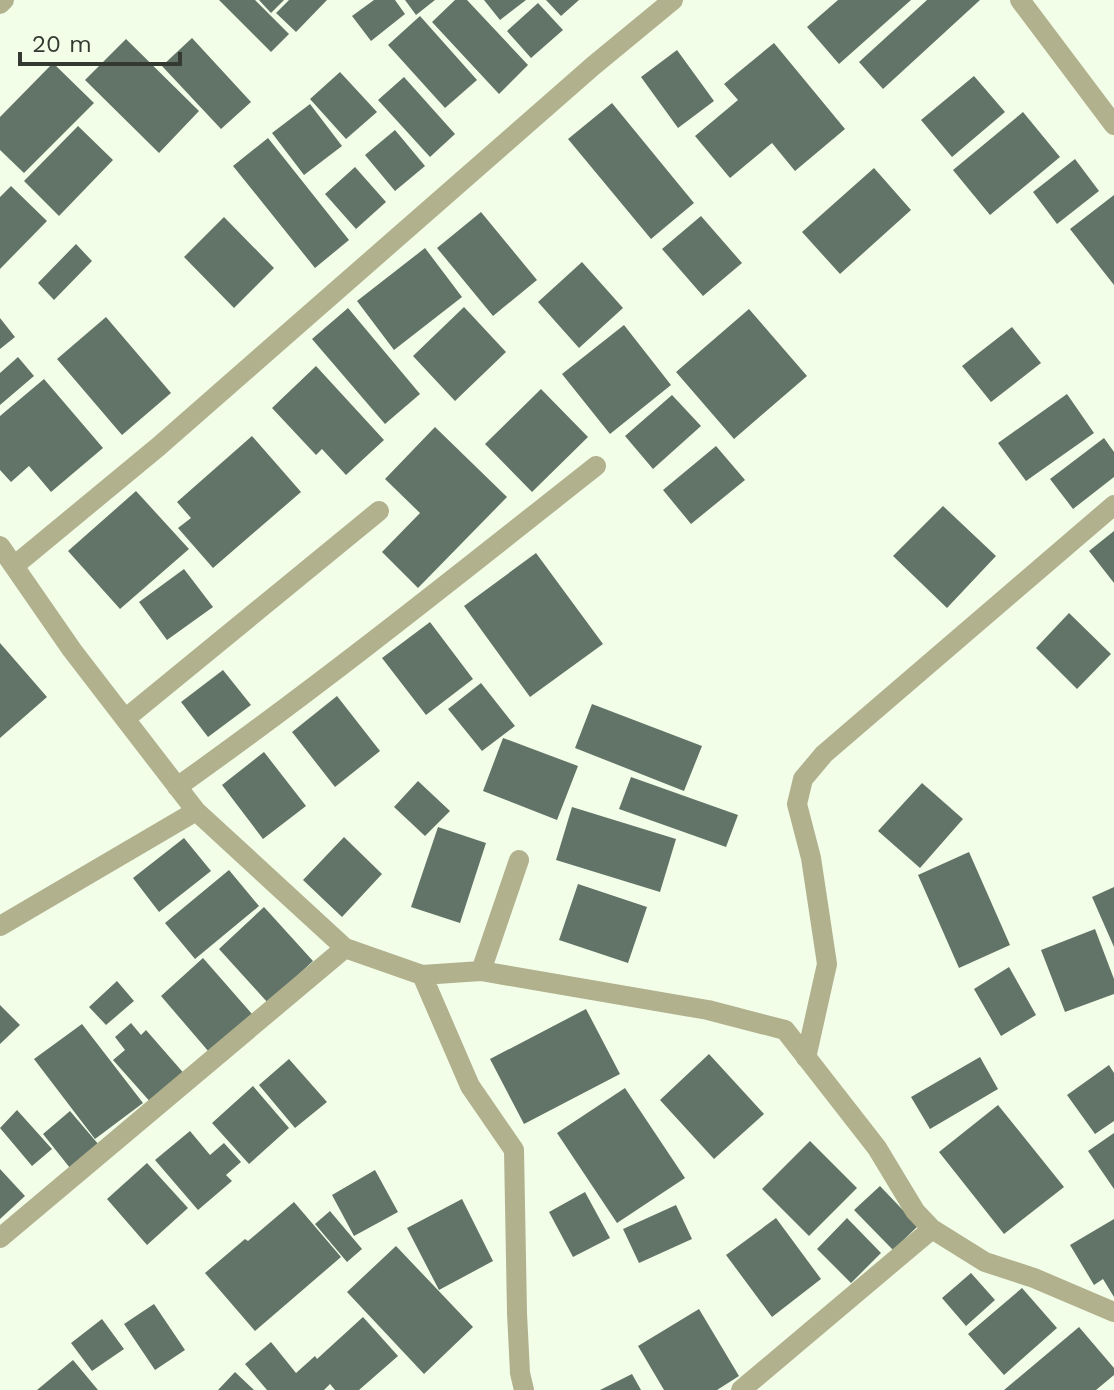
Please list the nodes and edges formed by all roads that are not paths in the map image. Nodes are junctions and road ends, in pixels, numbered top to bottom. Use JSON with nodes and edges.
{"nodes":[{"id":1,"x":673,"y":0,"type":"edge"},
{"id":2,"x":1020,"y":0,"type":"edge"},
{"id":3,"x":1114,"y":125,"type":"edge"},
{"id":4,"x":596,"y":466,"type":"dead end"},
{"id":5,"x":1114,"y":505,"type":"edge"},
{"id":6,"x":379,"y":511,"type":"dead end"},
{"id":7,"x":0,"y":546,"type":"edge"},
{"id":8,"x":14,"y":566,"type":"junction"},
{"id":9,"x":125,"y":719,"type":"junction"},
{"id":10,"x":177,"y":787,"type":"junction"},
{"id":11,"x":196,"y":811,"type":"junction"},
{"id":12,"x":519,"y":860,"type":"dead end"},
{"id":13,"x":0,"y":926,"type":"edge"},
{"id":14,"x":345,"y":948,"type":"junction"},
{"id":15,"x":481,"y":971,"type":"junction"},
{"id":16,"x":422,"y":975,"type":"junction"},
{"id":17,"x":806,"y":1058,"type":"junction"},
{"id":18,"x":932,"y":1229,"type":"junction"},
{"id":19,"x":0,"y":1238,"type":"edge"},
{"id":20,"x":1114,"y":1312,"type":"edge"},
{"id":21,"x":524,"y":1390,"type":"edge"},
{"id":22,"x":741,"y":1390,"type":"edge"}],
"edges":[{"from":1,"to":8,"type":"street"},
{"from":2,"to":3,"type":"street"},
{"from":4,"to":10,"type":"street"},
{"from":5,"to":17,"type":"street"},
{"from":6,"to":9,"type":"street"},
{"from":7,"to":8,"type":"street"},
{"from":8,"to":9,"type":"street"},
{"from":9,"to":10,"type":"street"},
{"from":10,"to":11,"type":"street"},
{"from":11,"to":13,"type":"street"},
{"from":11,"to":14,"type":"street"},
{"from":12,"to":15,"type":"street"},
{"from":14,"to":16,"type":"street"},
{"from":14,"to":19,"type":"street"},
{"from":15,"to":16,"type":"street"},
{"from":15,"to":17,"type":"street"},
{"from":16,"to":21,"type":"street"},
{"from":17,"to":18,"type":"street"},
{"from":18,"to":20,"type":"street"},
{"from":18,"to":22,"type":"street"}]}
